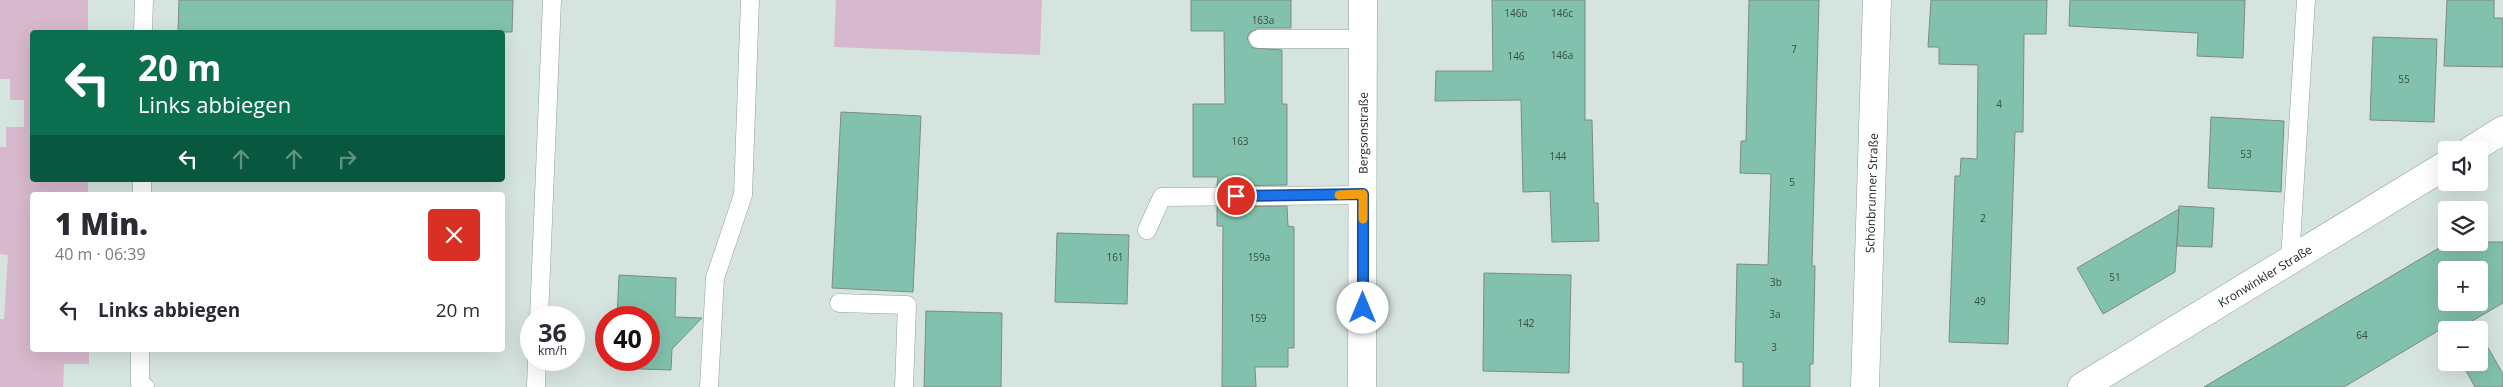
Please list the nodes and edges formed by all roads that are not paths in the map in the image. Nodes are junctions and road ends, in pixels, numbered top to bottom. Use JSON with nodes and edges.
{"nodes":[{"id":1,"x":144,"y":0,"type":"edge"},
{"id":2,"x":552,"y":0,"type":"edge"},
{"id":3,"x":750,"y":0,"type":"edge"},
{"id":4,"x":1364,"y":0,"type":"edge"},
{"id":5,"x":1877,"y":0,"type":"edge"},
{"id":6,"x":2306,"y":0,"type":"edge"},
{"id":7,"x":144,"y":30,"type":"edge"},
{"id":8,"x":1258,"y":39,"type":"dead end"},
{"id":9,"x":1363,"y":40,"type":"junction"},
{"id":10,"x":2503,"y":130,"type":"edge"},
{"id":11,"x":2485,"y":141,"type":"edge"},
{"id":12,"x":2438,"y":170,"type":"edge"},
{"id":13,"x":1363,"y":194,"type":"junction"},
{"id":14,"x":1146,"y":230,"type":"dead end"},
{"id":15,"x":2290,"y":260,"type":"junction"},
{"id":16,"x":839,"y":304,"type":"dead end"},
{"id":17,"x":539,"y":306,"type":"edge"},
{"id":18,"x":140,"y":352,"type":"edge"},
{"id":19,"x":537,"y":371,"type":"edge"},
{"id":20,"x":145,"y":387,"type":"edge"},
{"id":21,"x":536,"y":387,"type":"edge"},
{"id":22,"x":709,"y":387,"type":"edge"},
{"id":23,"x":904,"y":387,"type":"edge"},
{"id":24,"x":1362,"y":387,"type":"edge"},
{"id":25,"x":1866,"y":387,"type":"edge"},
{"id":26,"x":2082,"y":387,"type":"edge"}],
"edges":[{"from":1,"to":7,"type":"lane"},
{"from":2,"to":17,"type":"lane"},
{"from":3,"to":22,"type":"lane"},
{"from":4,"to":9,"type":"street","name":"Bergsonstraße"},
{"from":5,"to":25,"type":"street","name":"Schönbrunner Straße"},
{"from":6,"to":15,"type":"lane"},
{"from":8,"to":9,"type":"lane"},
{"from":9,"to":13,"type":"street","name":"Bergsonstraße"},
{"from":10,"to":11,"type":"street"},
{"from":12,"to":15,"type":"street","name":"Kronwinkler Straße"},
{"from":13,"to":14,"type":"lane"},
{"from":13,"to":24,"type":"street","name":"Bergsonstraße"},
{"from":15,"to":26,"type":"street","name":"Kronwinkler Straße"},
{"from":16,"to":23,"type":"lane"},
{"from":18,"to":20,"type":"lane"},
{"from":19,"to":21,"type":"lane"}]}
